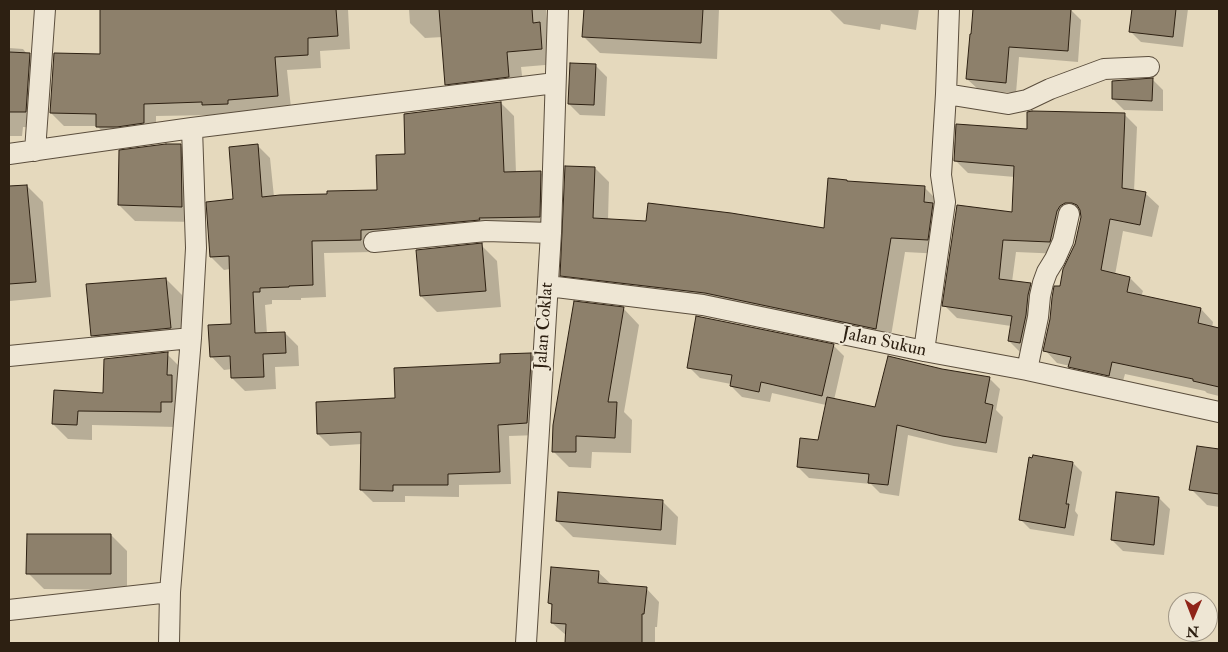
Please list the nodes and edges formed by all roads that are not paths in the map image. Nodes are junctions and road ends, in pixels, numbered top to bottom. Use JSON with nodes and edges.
{"nodes":[{"id":1,"x":45,"y":9,"type":"edge"},
{"id":2,"x":558,"y":9,"type":"edge"},
{"id":3,"x":949,"y":9,"type":"edge"},
{"id":4,"x":1149,"y":67,"type":"dead end"},
{"id":5,"x":555,"y":83,"type":"junction"},
{"id":6,"x":946,"y":94,"type":"junction"},
{"id":7,"x":192,"y":128,"type":"junction"},
{"id":8,"x":35,"y":150,"type":"junction"},
{"id":9,"x":9,"y":154,"type":"edge"},
{"id":10,"x":1069,"y":214,"type":"dead end"},
{"id":11,"x":551,"y":233,"type":"junction"},
{"id":12,"x":374,"y":242,"type":"dead end"},
{"id":13,"x":548,"y":286,"type":"junction"},
{"id":14,"x":190,"y":338,"type":"junction"},
{"id":15,"x":924,"y":351,"type":"junction"},
{"id":16,"x":9,"y":356,"type":"edge"},
{"id":17,"x":1027,"y":370,"type":"junction"},
{"id":18,"x":1219,"y":412,"type":"edge"},
{"id":19,"x":170,"y":592,"type":"junction"},
{"id":20,"x":9,"y":610,"type":"edge"},
{"id":21,"x":169,"y":643,"type":"edge"},
{"id":22,"x":526,"y":643,"type":"edge"}],
"edges":[{"from":1,"to":8,"type":"street"},
{"from":2,"to":5,"type":"street","name":"Jalan Coklat"},
{"from":3,"to":6,"type":"street"},
{"from":4,"to":6,"type":"street"},
{"from":5,"to":7,"type":"street"},
{"from":5,"to":11,"type":"street","name":"Jalan Coklat"},
{"from":6,"to":15,"type":"street"},
{"from":7,"to":8,"type":"street"},
{"from":7,"to":14,"type":"street"},
{"from":8,"to":9,"type":"street"},
{"from":10,"to":17,"type":"street"},
{"from":11,"to":12,"type":"street"},
{"from":11,"to":13,"type":"street","name":"Jalan Coklat"},
{"from":13,"to":15,"type":"street","name":"Jalan Sukun"},
{"from":13,"to":22,"type":"street","name":"Jalan Coklat"},
{"from":14,"to":16,"type":"street"},
{"from":14,"to":19,"type":"street"},
{"from":15,"to":17,"type":"street","name":"Jalan Sukun"},
{"from":17,"to":18,"type":"street","name":"Jalan Sukun"},
{"from":19,"to":20,"type":"street"},
{"from":19,"to":21,"type":"street"}]}
